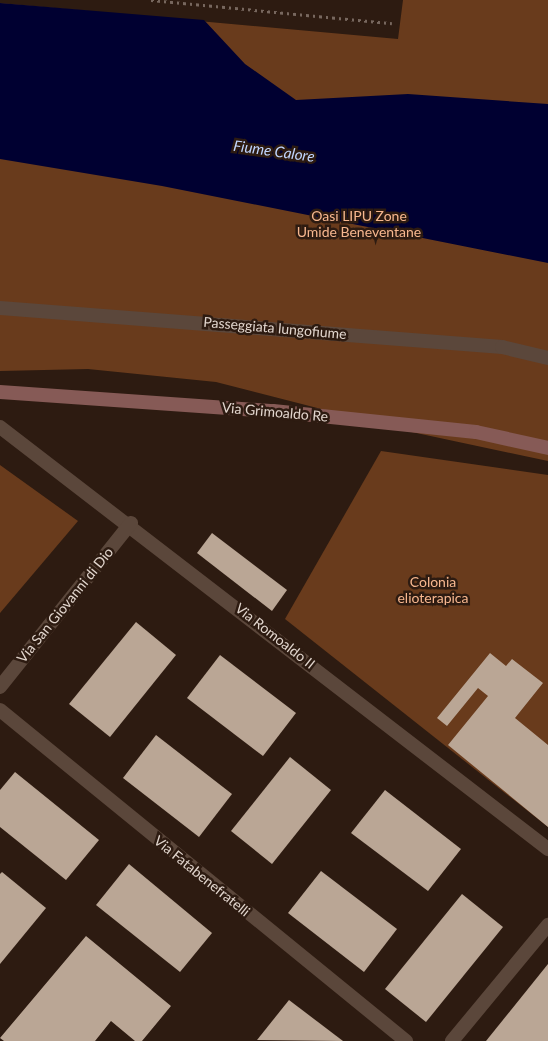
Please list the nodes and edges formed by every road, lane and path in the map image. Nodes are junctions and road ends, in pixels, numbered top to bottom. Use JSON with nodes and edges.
{"nodes":[{"id":1,"x":152,"y":0,"type":"edge"},
{"id":2,"x":392,"y":23,"type":"dead end"},
{"id":3,"x":0,"y":308,"type":"edge"},
{"id":4,"x":548,"y":358,"type":"edge"},
{"id":5,"x":0,"y":392,"type":"edge"},
{"id":6,"x":0,"y":426,"type":"edge"},
{"id":7,"x":548,"y":448,"type":"edge"},
{"id":8,"x":131,"y":523,"type":"junction"},
{"id":9,"x":0,"y":687,"type":"edge"},
{"id":10,"x":0,"y":710,"type":"edge"},
{"id":11,"x":548,"y":849,"type":"edge"},
{"id":12,"x":548,"y":925,"type":"edge"},
{"id":13,"x":406,"y":1041,"type":"edge"},
{"id":14,"x":452,"y":1041,"type":"edge"}],
"edges":[{"from":1,"to":2,"type":"path"},
{"from":3,"to":4,"type":"street","name":"Passeggiata lungofiume"},
{"from":5,"to":7,"type":"main road","name":"Via Grimoaldo Re"},
{"from":6,"to":8,"type":"street","name":"Via Romoaldo II"},
{"from":8,"to":9,"type":"street","name":"Via San Giovanni di Dio"},
{"from":8,"to":11,"type":"street","name":"Via Romoaldo II"},
{"from":10,"to":13,"type":"street","name":"Via Fatabenefratelli"},
{"from":12,"to":14,"type":"street"}]}
